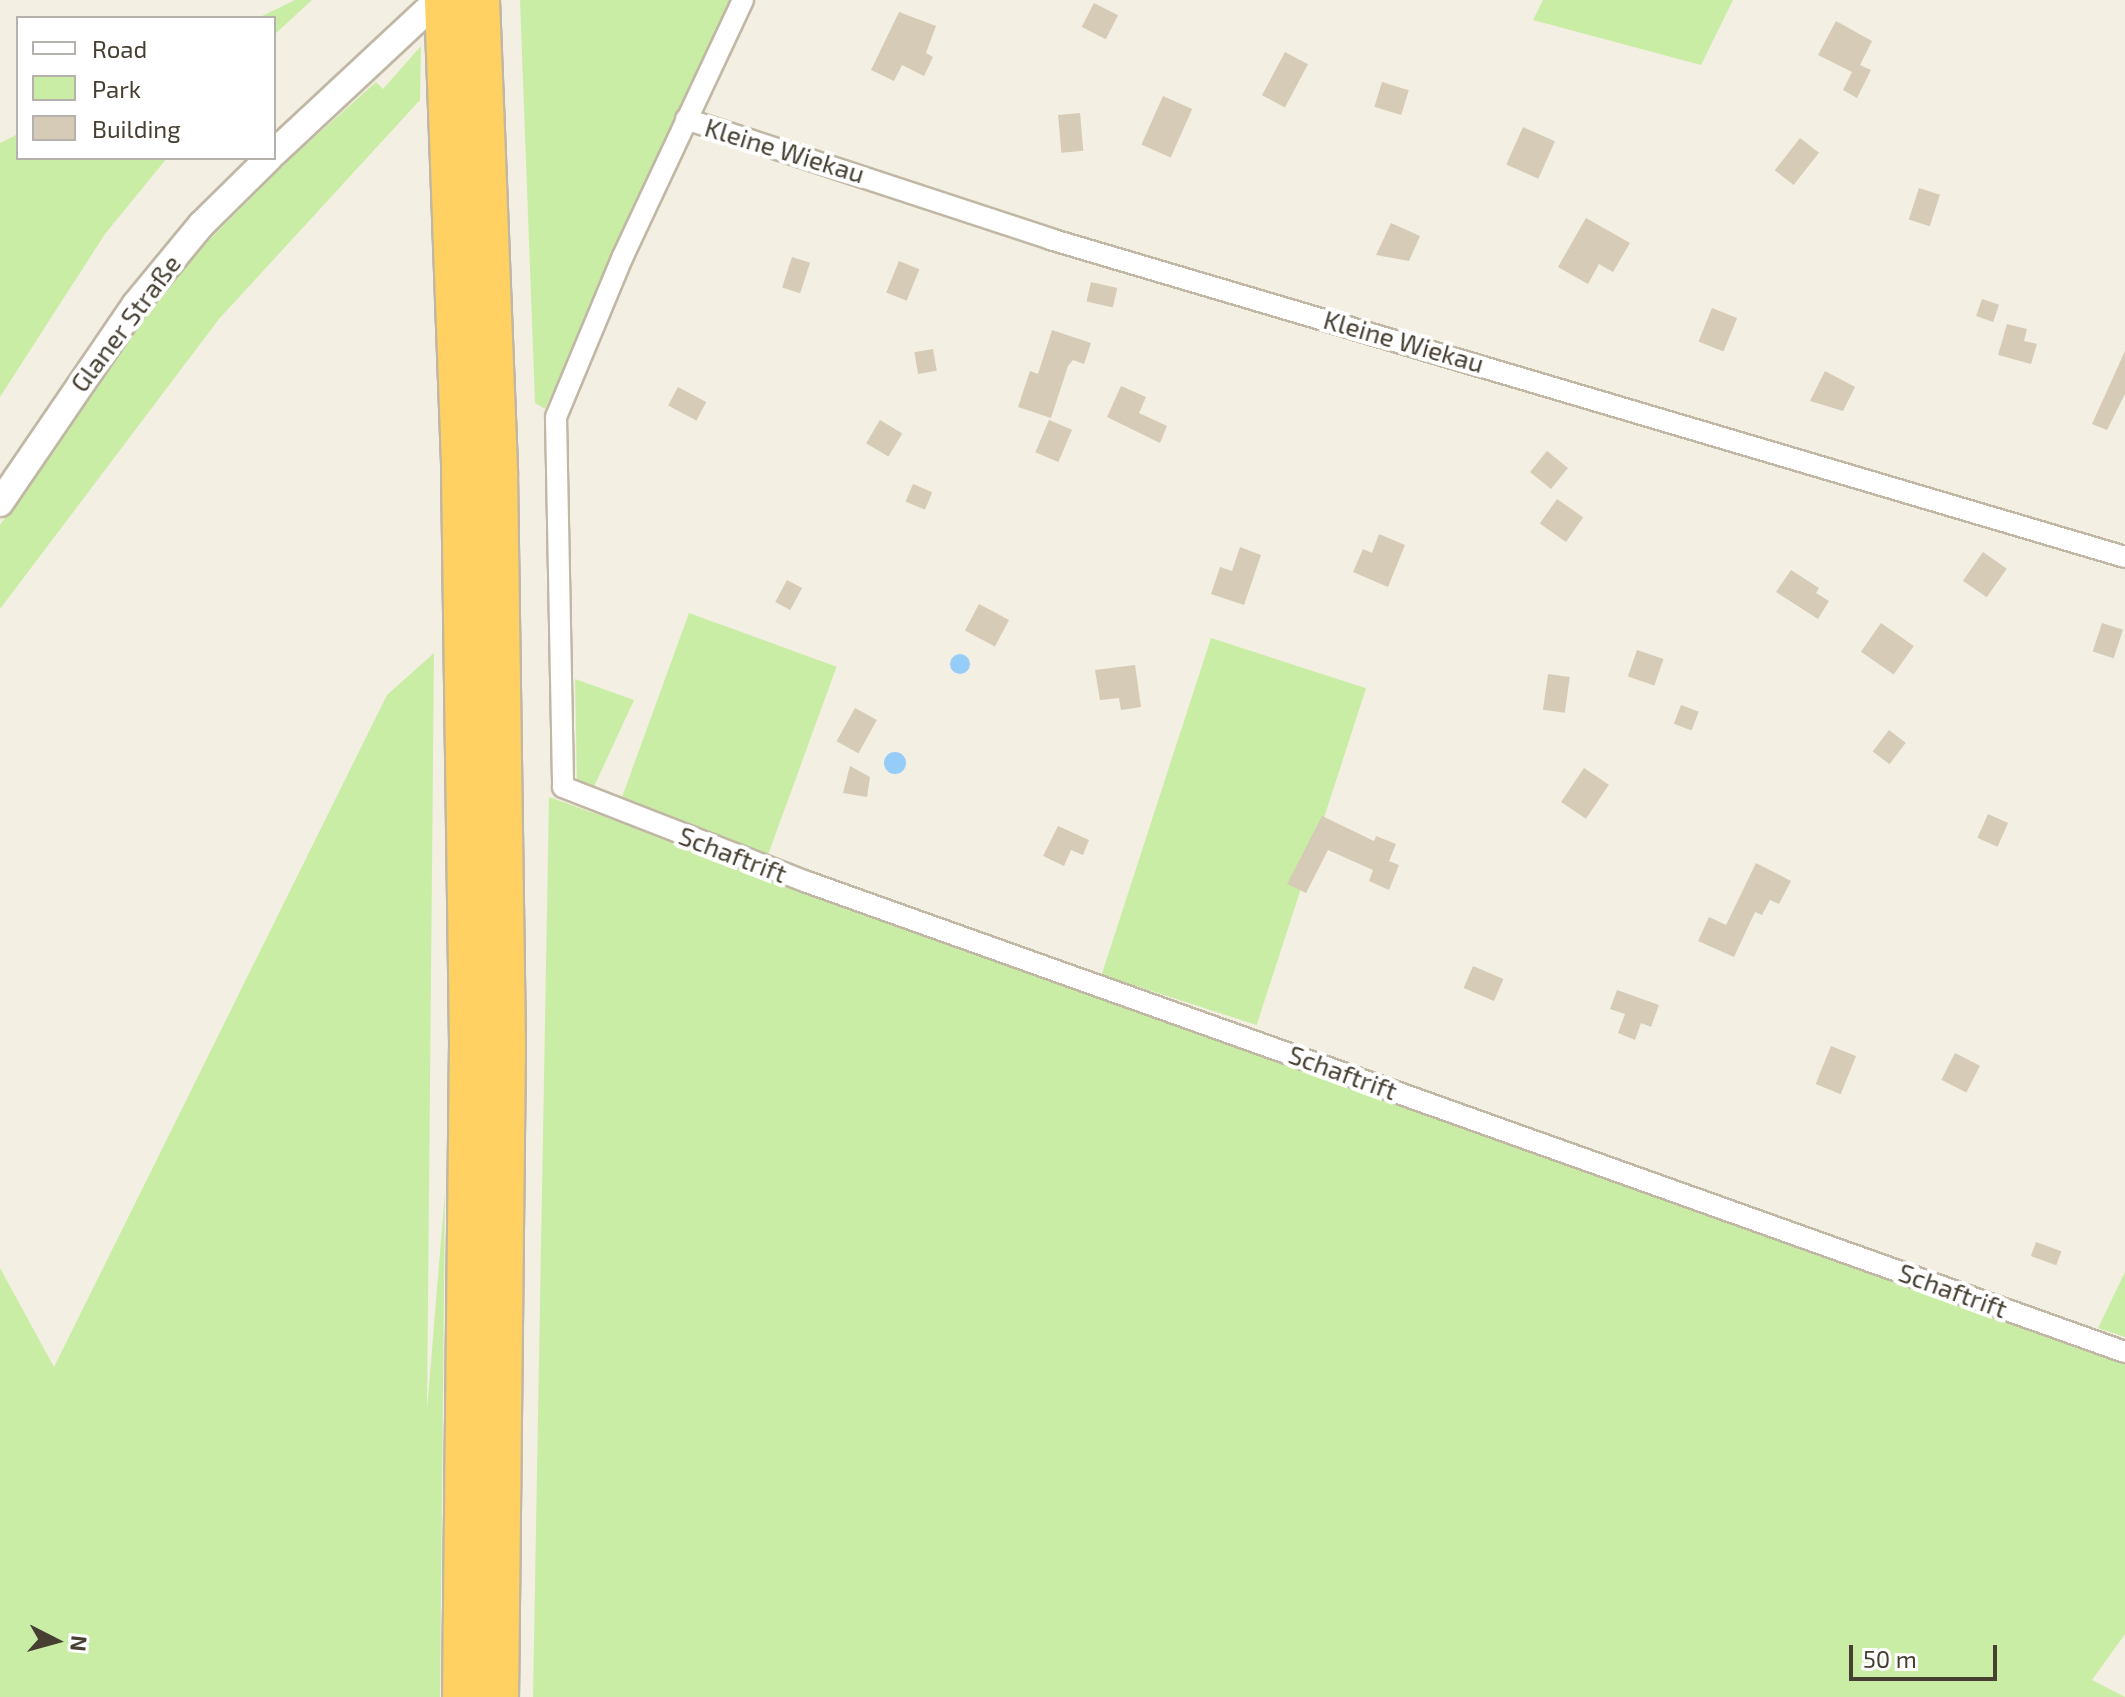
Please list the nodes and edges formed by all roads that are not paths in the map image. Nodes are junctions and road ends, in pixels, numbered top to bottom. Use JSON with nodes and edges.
{"nodes":[{"id":1,"x":441,"y":0,"type":"edge"},
{"id":2,"x":480,"y":0,"type":"edge"},
{"id":3,"x":743,"y":0,"type":"edge"},
{"id":4,"x":686,"y":119,"type":"junction"},
{"id":5,"x":276,"y":151,"type":"edge"},
{"id":6,"x":267,"y":160,"type":"edge"},
{"id":7,"x":0,"y":503,"type":"edge"},
{"id":8,"x":2125,"y":557,"type":"edge"},
{"id":9,"x":2125,"y":1352,"type":"edge"},
{"id":10,"x":462,"y":1697,"type":"edge"},
{"id":11,"x":499,"y":1697,"type":"edge"}],
"edges":[{"from":1,"to":5,"type":"street"},
{"from":1,"to":10,"type":"highway"},
{"from":2,"to":11,"type":"highway"},
{"from":3,"to":4,"type":"street"},
{"from":4,"to":8,"type":"street","name":"Kleine Wiekau"},
{"from":4,"to":9,"type":"street","name":"Schaftrift"},
{"from":6,"to":7,"type":"street","name":"Glaner Straße"}]}
